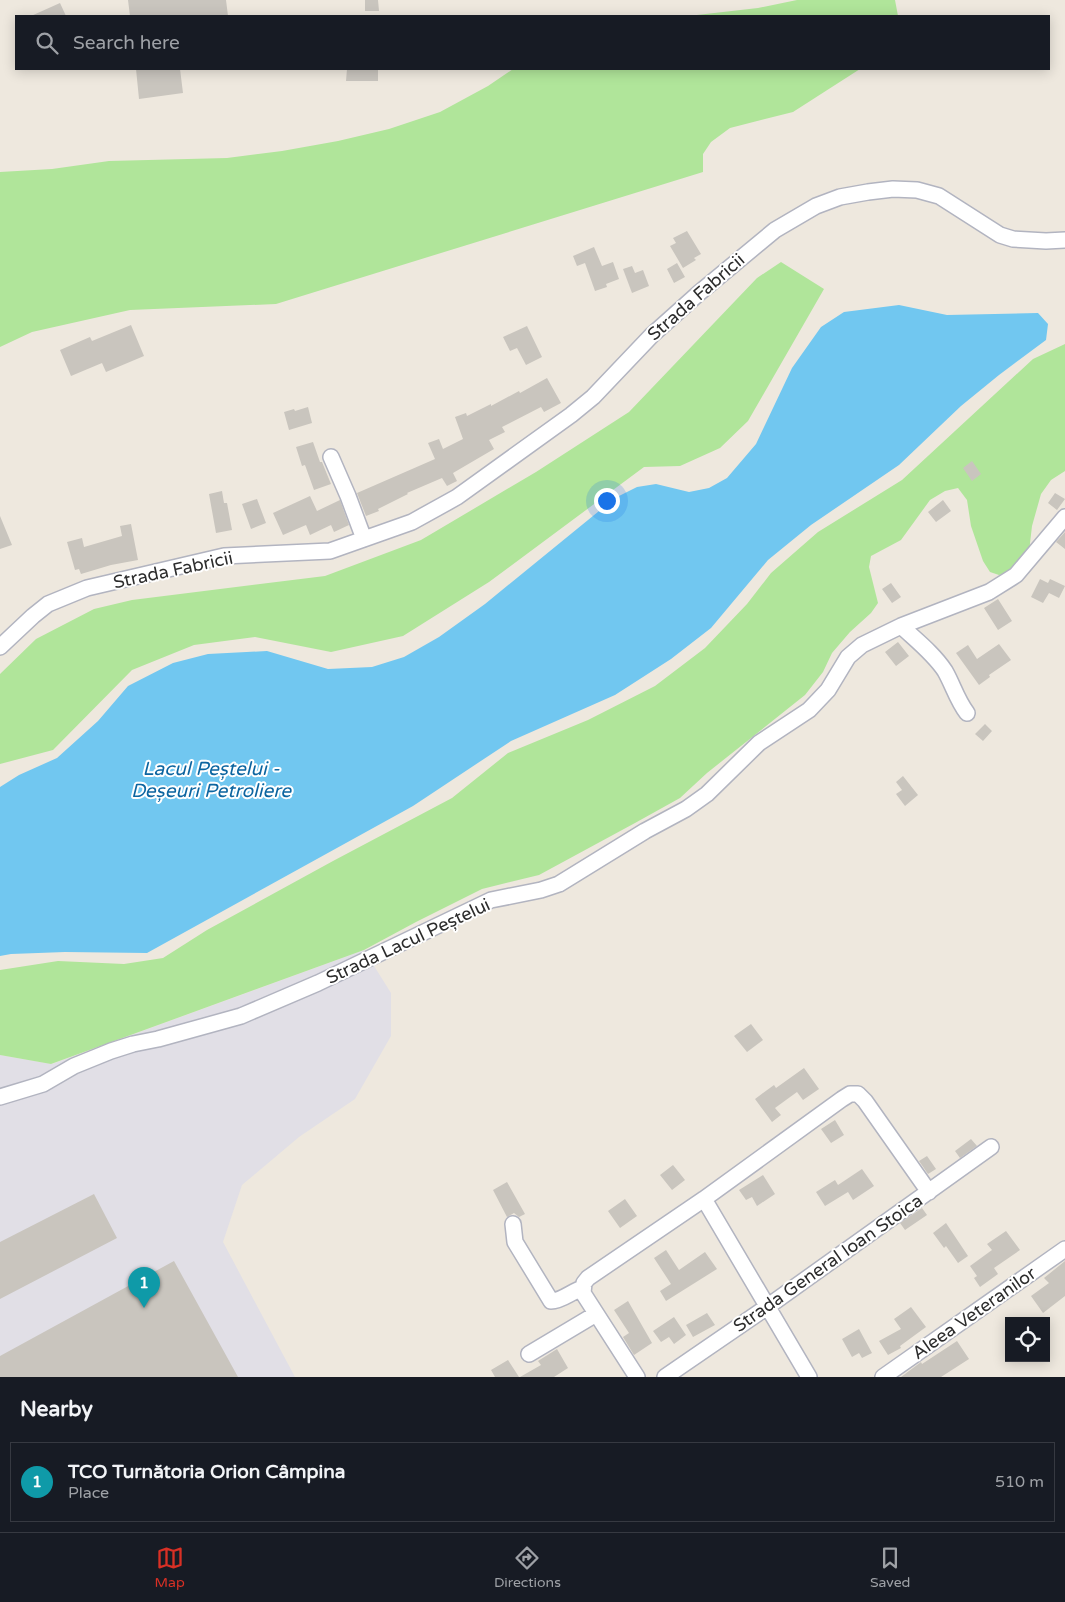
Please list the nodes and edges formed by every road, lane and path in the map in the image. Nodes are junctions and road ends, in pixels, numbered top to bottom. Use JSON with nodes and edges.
{"nodes":[{"id":1,"x":1065,"y":240,"type":"edge"},
{"id":2,"x":330,"y":457,"type":"dead end"},
{"id":3,"x":1065,"y":517,"type":"edge"},
{"id":4,"x":364,"y":540,"type":"junction"},
{"id":5,"x":901,"y":626,"type":"junction"},
{"id":6,"x":0,"y":647,"type":"edge"},
{"id":7,"x":966,"y":713,"type":"dead end"},
{"id":8,"x":0,"y":1097,"type":"edge"},
{"id":9,"x":991,"y":1147,"type":"dead end"},
{"id":10,"x":929,"y":1192,"type":"junction"},
{"id":11,"x":704,"y":1199,"type":"junction"},
{"id":12,"x":513,"y":1224,"type":"dead end"},
{"id":13,"x":1065,"y":1249,"type":"edge"},
{"id":14,"x":582,"y":1288,"type":"junction"},
{"id":15,"x":767,"y":1307,"type":"junction"},
{"id":16,"x":596,"y":1314,"type":"junction"},
{"id":17,"x":529,"y":1354,"type":"dead end"},
{"id":18,"x":636,"y":1377,"type":"edge"},
{"id":19,"x":665,"y":1377,"type":"edge"},
{"id":20,"x":809,"y":1377,"type":"edge"},
{"id":21,"x":883,"y":1377,"type":"edge"}],
"edges":[{"from":1,"to":4,"type":"street","name":"Strada Fabricii"},
{"from":2,"to":4,"type":"street"},
{"from":3,"to":5,"type":"street","name":"Strada Lacul Peștelui"},
{"from":4,"to":6,"type":"street","name":"Strada Fabricii"},
{"from":5,"to":7,"type":"street"},
{"from":5,"to":8,"type":"street","name":"Strada Lacul Peștelui"},
{"from":9,"to":10,"type":"street","name":"Strada General Ioan Stoica"},
{"from":10,"to":11,"type":"street"},
{"from":10,"to":15,"type":"street","name":"Strada General Ioan Stoica"},
{"from":11,"to":14,"type":"street"},
{"from":11,"to":15,"type":"street"},
{"from":12,"to":14,"type":"street"},
{"from":13,"to":21,"type":"street","name":"Aleea Veteranilor"},
{"from":14,"to":16,"type":"street"},
{"from":15,"to":19,"type":"street","name":"Strada General Ioan Stoica"},
{"from":15,"to":20,"type":"street"},
{"from":16,"to":17,"type":"street"},
{"from":16,"to":18,"type":"street"}]}
